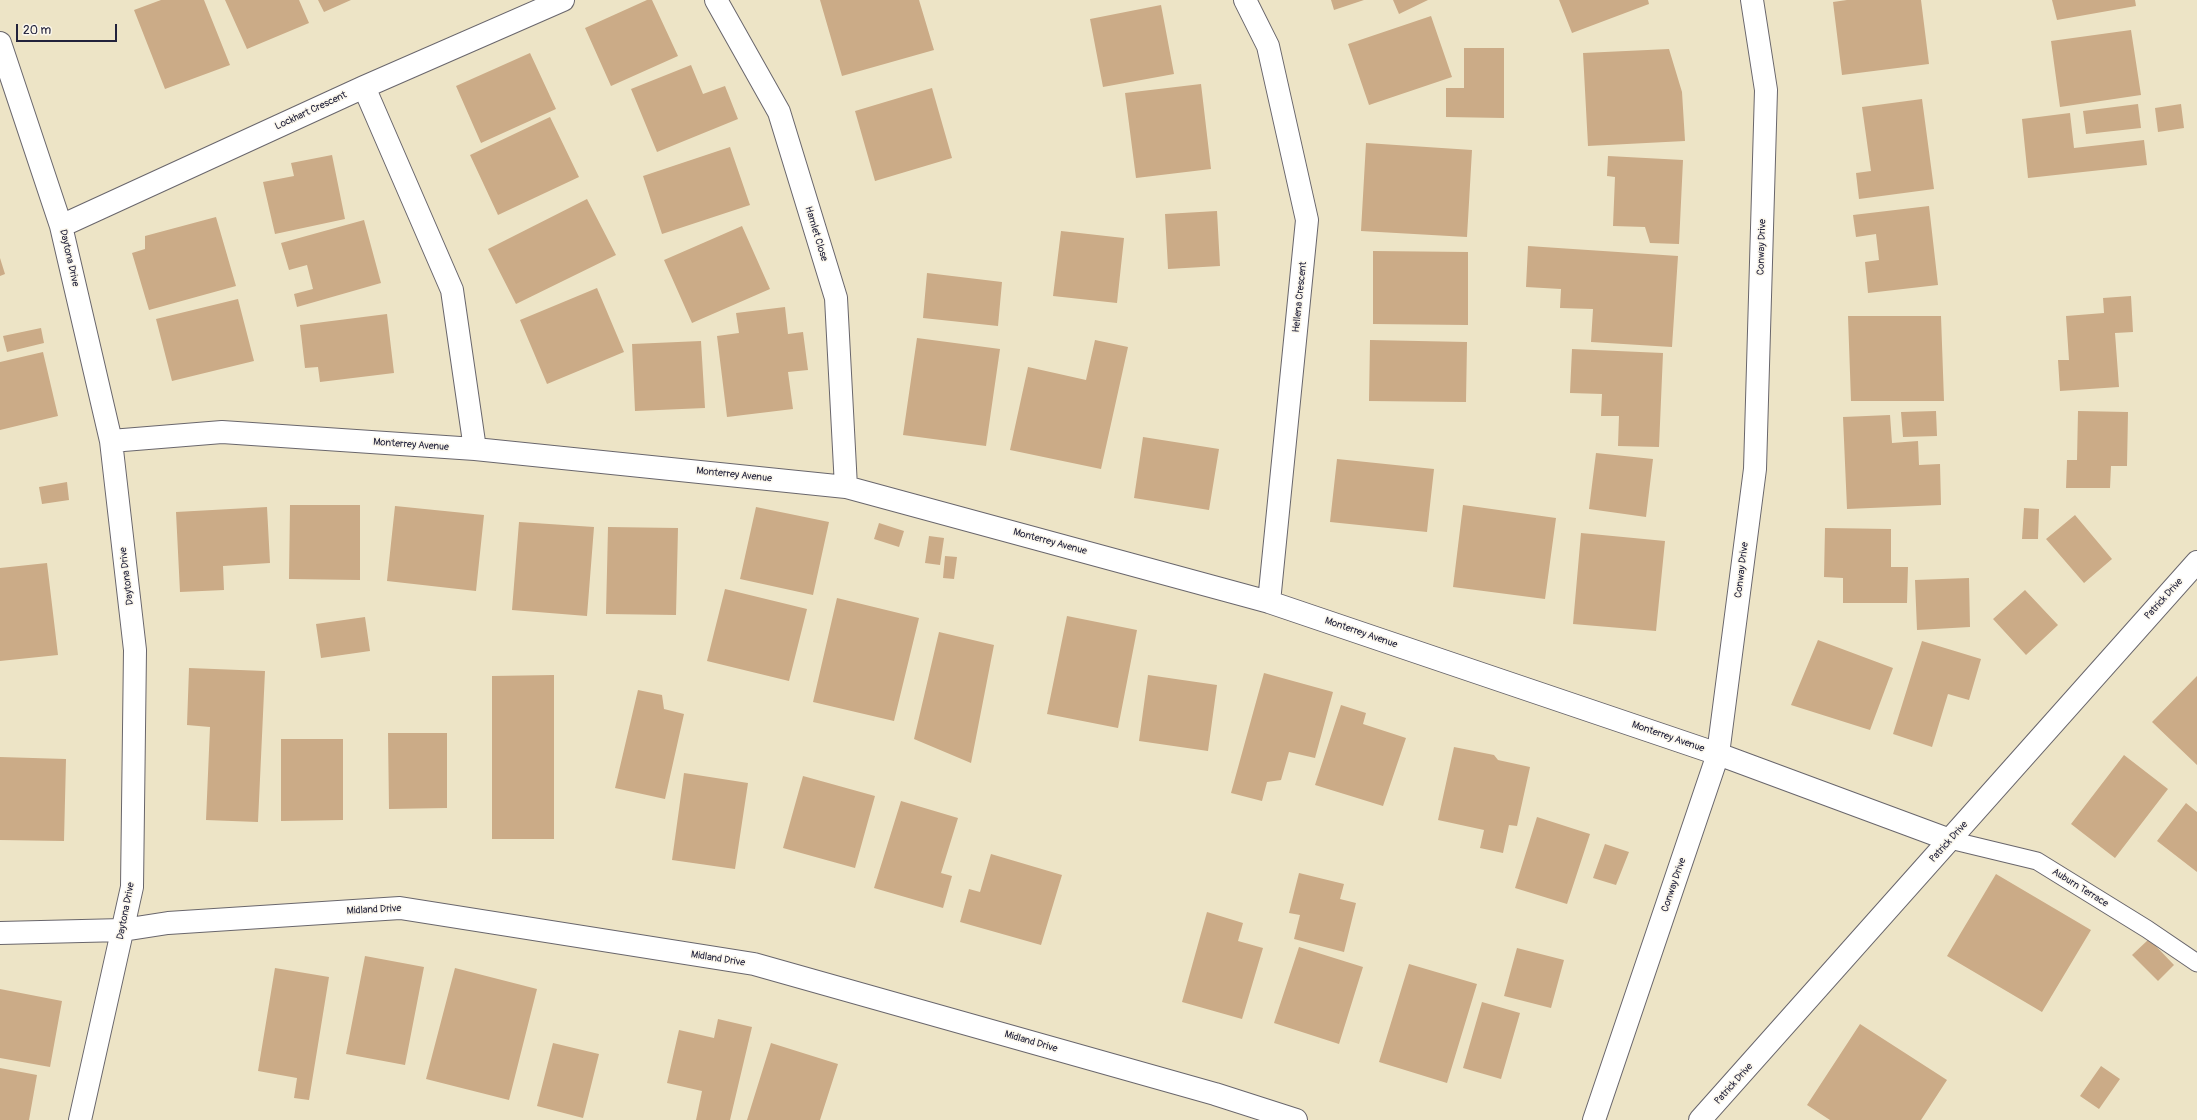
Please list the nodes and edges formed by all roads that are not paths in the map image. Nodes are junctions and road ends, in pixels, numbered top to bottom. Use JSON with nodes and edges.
{"nodes":[{"id":1,"x":563,"y":0,"type":"edge"},
{"id":2,"x":716,"y":0,"type":"edge"},
{"id":3,"x":1245,"y":0,"type":"edge"},
{"id":4,"x":1752,"y":0,"type":"edge"},
{"id":5,"x":0,"y":43,"type":"edge"},
{"id":6,"x":364,"y":87,"type":"junction"},
{"id":7,"x":61,"y":226,"type":"junction"},
{"id":8,"x":111,"y":441,"type":"junction"},
{"id":9,"x":475,"y":449,"type":"junction"},
{"id":10,"x":846,"y":487,"type":"junction"},
{"id":11,"x":2197,"y":562,"type":"edge"},
{"id":12,"x":1269,"y":602,"type":"junction"},
{"id":13,"x":1718,"y":754,"type":"junction"},
{"id":14,"x":1950,"y":840,"type":"junction"},
{"id":15,"x":123,"y":930,"type":"junction"},
{"id":16,"x":0,"y":933,"type":"edge"},
{"id":17,"x":2197,"y":963,"type":"edge"},
{"id":18,"x":80,"y":1120,"type":"edge"},
{"id":19,"x":1296,"y":1120,"type":"edge"},
{"id":20,"x":1594,"y":1120,"type":"edge"},
{"id":21,"x":1700,"y":1120,"type":"edge"}],
"edges":[{"from":1,"to":6,"type":"street","name":"Lockhart Crescent"},
{"from":2,"to":10,"type":"street","name":"Hamlet Close"},
{"from":3,"to":12,"type":"street","name":"Hellena Crescent"},
{"from":4,"to":13,"type":"street","name":"Conway Drive"},
{"from":5,"to":7,"type":"street","name":"Daytona Drive"},
{"from":6,"to":7,"type":"street","name":"Lockhart Crescent"},
{"from":6,"to":9,"type":"street"},
{"from":7,"to":8,"type":"street","name":"Daytona Drive"},
{"from":8,"to":9,"type":"street","name":"Monterrey Avenue"},
{"from":8,"to":15,"type":"street","name":"Daytona Drive"},
{"from":9,"to":10,"type":"street","name":"Monterrey Avenue"},
{"from":10,"to":12,"type":"street","name":"Monterrey Avenue"},
{"from":11,"to":14,"type":"street","name":"Patrick Drive"},
{"from":12,"to":13,"type":"street","name":"Monterrey Avenue"},
{"from":13,"to":14,"type":"street","name":"Monterrey Avenue"},
{"from":13,"to":20,"type":"street","name":"Conway Drive"},
{"from":14,"to":17,"type":"lane","name":"Auburn Terrace"},
{"from":14,"to":21,"type":"street","name":"Patrick Drive"},
{"from":15,"to":16,"type":"street","name":"Midland Drive"},
{"from":15,"to":18,"type":"street","name":"Daytona Drive"},
{"from":15,"to":19,"type":"street","name":"Midland Drive"}]}
